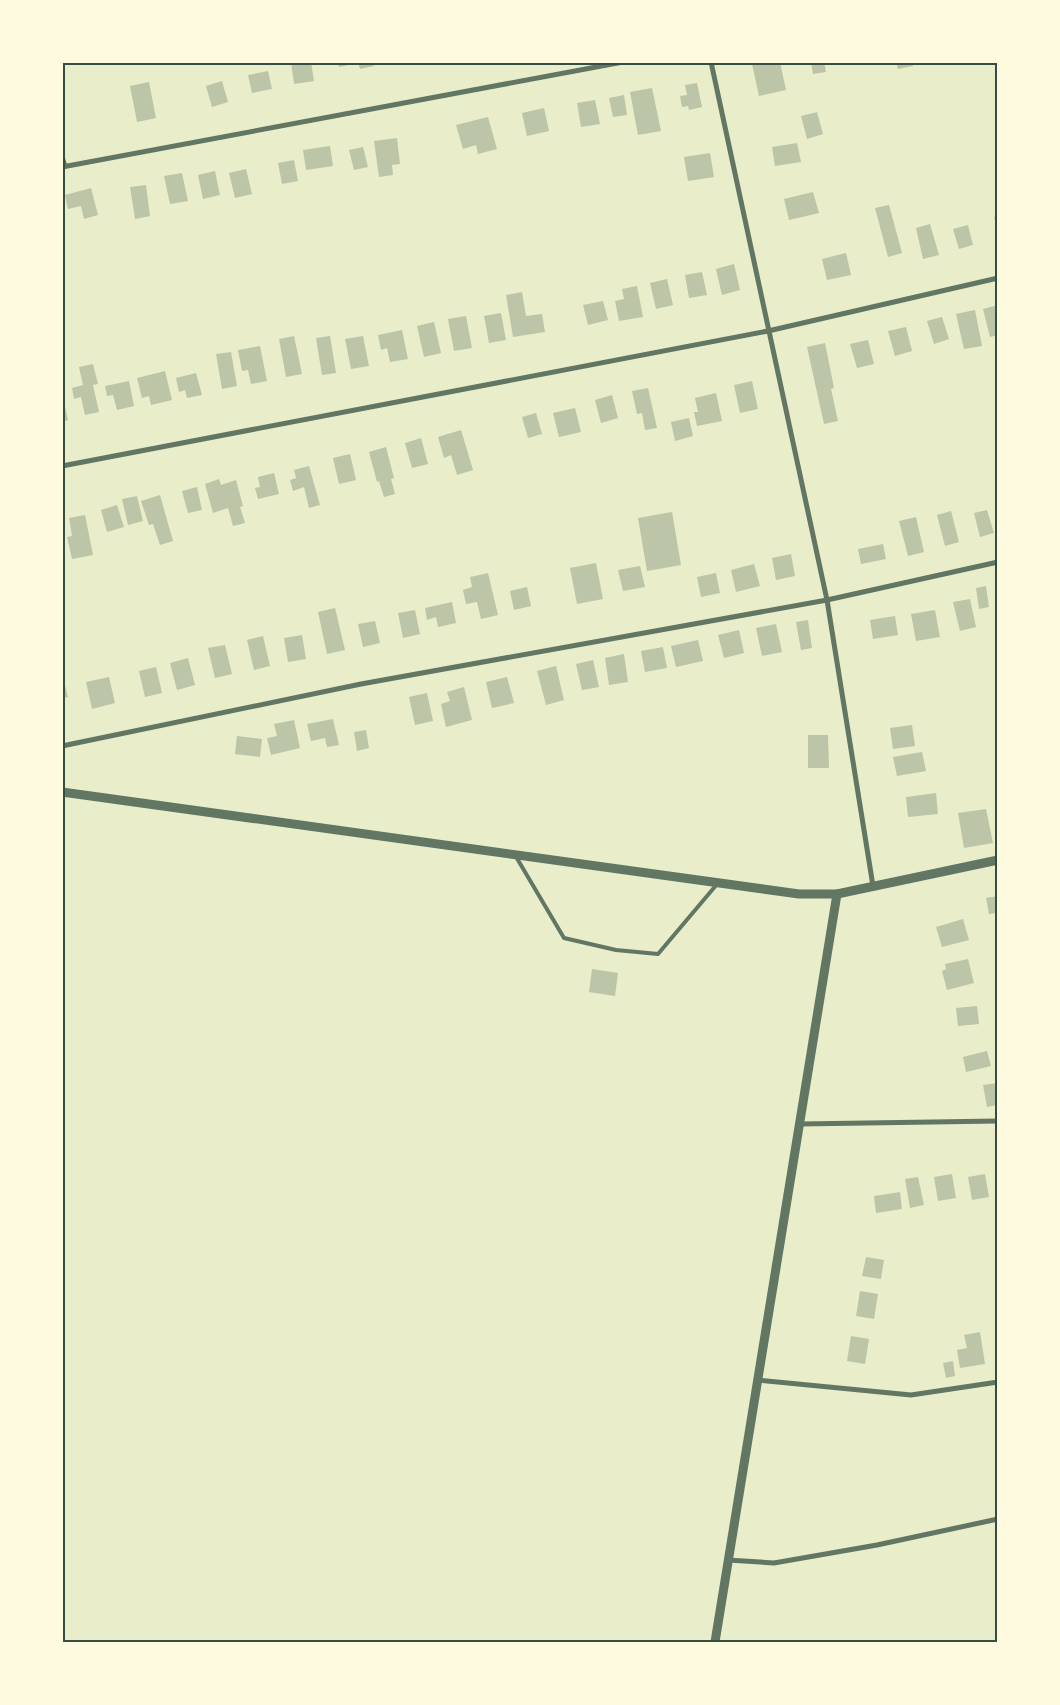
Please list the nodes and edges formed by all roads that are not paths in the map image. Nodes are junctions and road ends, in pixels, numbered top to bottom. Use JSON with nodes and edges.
{"nodes":[{"id":1,"x":623,"y":62,"type":"edge"},
{"id":2,"x":711,"y":62,"type":"edge"},
{"id":3,"x":62,"y":157,"type":"edge"},
{"id":4,"x":64,"y":166,"type":"edge"},
{"id":5,"x":998,"y":278,"type":"edge"},
{"id":6,"x":768,"y":330,"type":"junction"},
{"id":7,"x":62,"y":466,"type":"edge"},
{"id":8,"x":998,"y":562,"type":"edge"},
{"id":9,"x":827,"y":600,"type":"junction"},
{"id":10,"x":62,"y":746,"type":"edge"},
{"id":11,"x":62,"y":792,"type":"edge"},
{"id":12,"x":515,"y":855,"type":"junction"},
{"id":13,"x":998,"y":860,"type":"edge"},
{"id":14,"x":718,"y":884,"type":"junction"},
{"id":15,"x":873,"y":886,"type":"junction"},
{"id":16,"x":837,"y":894,"type":"junction"},
{"id":17,"x":998,"y":1121,"type":"edge"},
{"id":18,"x":800,"y":1124,"type":"junction"},
{"id":19,"x":758,"y":1380,"type":"junction"},
{"id":20,"x":998,"y":1382,"type":"edge"},
{"id":21,"x":998,"y":1519,"type":"edge"},
{"id":22,"x":728,"y":1560,"type":"junction"},
{"id":23,"x":715,"y":1642,"type":"edge"}],
"edges":[{"from":1,"to":4,"type":"street"},
{"from":2,"to":6,"type":"street"},
{"from":3,"to":4,"type":"street"},
{"from":5,"to":6,"type":"street"},
{"from":6,"to":7,"type":"street"},
{"from":6,"to":9,"type":"street"},
{"from":8,"to":9,"type":"street"},
{"from":9,"to":10,"type":"street"},
{"from":9,"to":15,"type":"street"},
{"from":11,"to":12,"type":"street"},
{"from":12,"to":14,"type":"street"},
{"from":12,"to":14,"type":"lane"},
{"from":13,"to":15,"type":"street"},
{"from":14,"to":16,"type":"street"},
{"from":15,"to":16,"type":"street"},
{"from":16,"to":18,"type":"street"},
{"from":17,"to":18,"type":"street"},
{"from":18,"to":19,"type":"street"},
{"from":19,"to":20,"type":"street"},
{"from":19,"to":22,"type":"street"},
{"from":21,"to":22,"type":"street"},
{"from":22,"to":23,"type":"street"}]}
